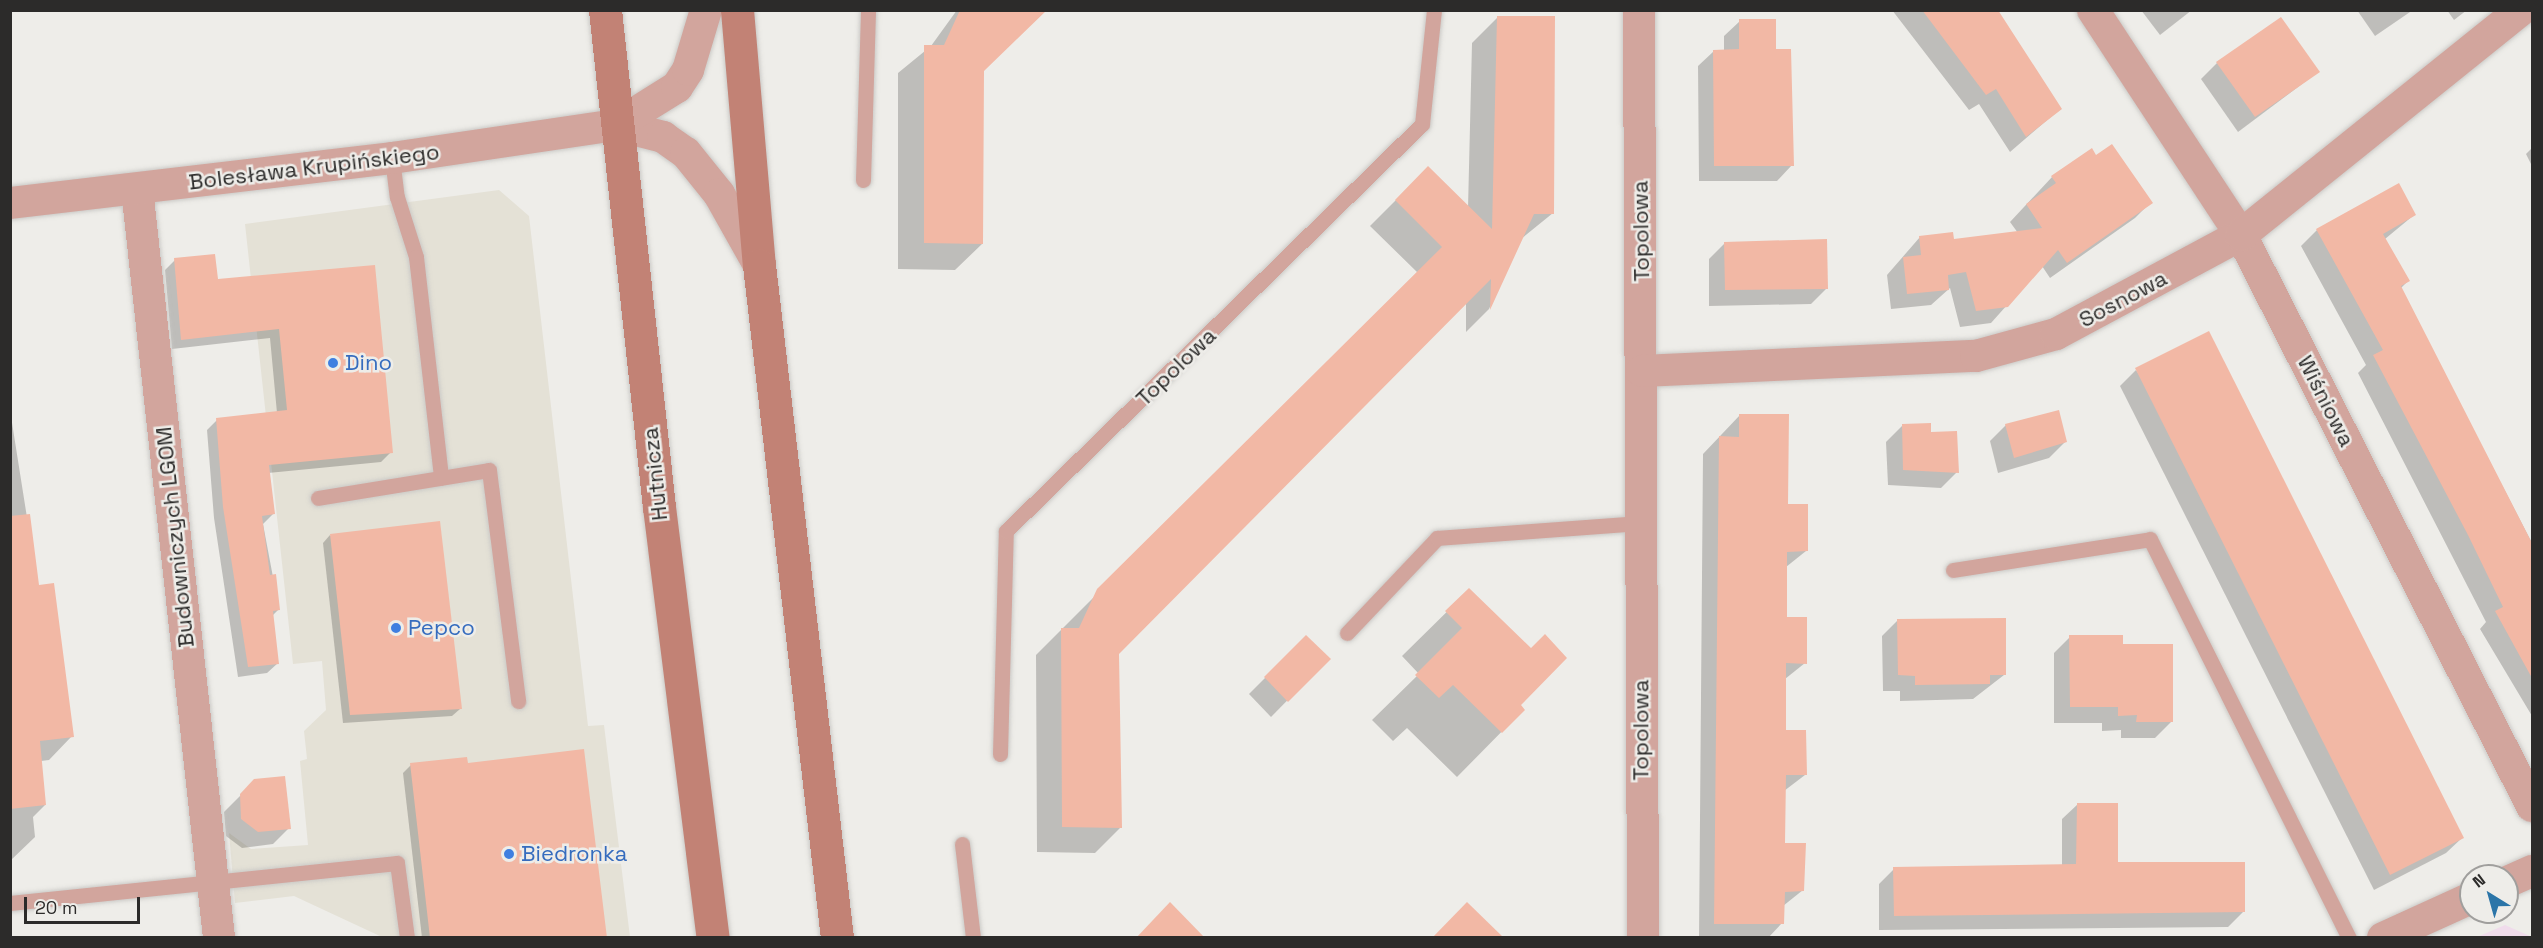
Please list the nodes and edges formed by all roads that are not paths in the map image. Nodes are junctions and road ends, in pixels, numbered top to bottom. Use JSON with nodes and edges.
{"nodes":[{"id":1,"x":605,"y":10,"type":"edge"},
{"id":2,"x":706,"y":10,"type":"edge"},
{"id":3,"x":737,"y":10,"type":"edge"},
{"id":4,"x":868,"y":10,"type":"edge"},
{"id":5,"x":1434,"y":10,"type":"edge"},
{"id":6,"x":1639,"y":10,"type":"edge"},
{"id":7,"x":2093,"y":10,"type":"edge"},
{"id":8,"x":2521,"y":10,"type":"edge"},
{"id":9,"x":616,"y":125,"type":"junction"},
{"id":10,"x":392,"y":158,"type":"junction"},
{"id":11,"x":863,"y":180,"type":"dead end"},
{"id":12,"x":137,"y":189,"type":"junction"},
{"id":13,"x":10,"y":202,"type":"edge"},
{"id":14,"x":2241,"y":235,"type":"junction"},
{"id":15,"x":759,"y":265,"type":"junction"},
{"id":16,"x":1642,"y":371,"type":"junction"},
{"id":17,"x":441,"y":478,"type":"junction"},
{"id":18,"x":318,"y":498,"type":"dead end"},
{"id":19,"x":1640,"y":523,"type":"junction"},
{"id":20,"x":1953,"y":570,"type":"dead end"},
{"id":21,"x":1347,"y":633,"type":"dead end"},
{"id":22,"x":518,"y":701,"type":"dead end"},
{"id":23,"x":1000,"y":754,"type":"dead end"},
{"id":24,"x":2532,"y":806,"type":"edge"},
{"id":25,"x":962,"y":844,"type":"dead end"},
{"id":26,"x":213,"y":885,"type":"junction"},
{"id":27,"x":10,"y":903,"type":"edge"},
{"id":28,"x":2459,"y":903,"type":"edge"},
{"id":29,"x":219,"y":938,"type":"edge"},
{"id":30,"x":407,"y":938,"type":"edge"},
{"id":31,"x":713,"y":938,"type":"edge"},
{"id":32,"x":837,"y":938,"type":"edge"},
{"id":33,"x":973,"y":938,"type":"edge"},
{"id":34,"x":1643,"y":938,"type":"edge"},
{"id":35,"x":2349,"y":938,"type":"edge"},
{"id":36,"x":2383,"y":938,"type":"edge"}],
"edges":[{"from":1,"to":9,"type":"main road","name":"Hutnicza"},
{"from":2,"to":9,"type":"street"},
{"from":3,"to":15,"type":"main road"},
{"from":4,"to":11,"type":"lane"},
{"from":5,"to":23,"type":"lane","name":"Topolowa"},
{"from":6,"to":16,"type":"street","name":"Topolowa"},
{"from":7,"to":14,"type":"street","name":"Wiśniowa"},
{"from":8,"to":14,"type":"street","name":"Sosnowa"},
{"from":9,"to":10,"type":"street","name":"Bolesława Krupińskiego"},
{"from":9,"to":15,"type":"street"},
{"from":9,"to":31,"type":"main road","name":"Hutnicza"},
{"from":10,"to":12,"type":"street","name":"Bolesława Krupińskiego"},
{"from":10,"to":17,"type":"lane"},
{"from":12,"to":13,"type":"street","name":"Bolesława Krupińskiego"},
{"from":12,"to":26,"type":"street","name":"Budowniczych LGOM"},
{"from":14,"to":16,"type":"street","name":"Sosnowa"},
{"from":14,"to":24,"type":"street","name":"Wiśniowa"},
{"from":15,"to":32,"type":"main road"},
{"from":16,"to":19,"type":"street","name":"Topolowa"},
{"from":17,"to":18,"type":"lane"},
{"from":17,"to":22,"type":"lane"},
{"from":19,"to":21,"type":"lane"},
{"from":19,"to":34,"type":"street","name":"Topolowa"},
{"from":20,"to":35,"type":"lane"},
{"from":25,"to":33,"type":"lane"},
{"from":26,"to":27,"type":"lane"},
{"from":26,"to":29,"type":"street","name":"Budowniczych LGOM"},
{"from":26,"to":30,"type":"lane"},
{"from":28,"to":36,"type":"street"}]}
